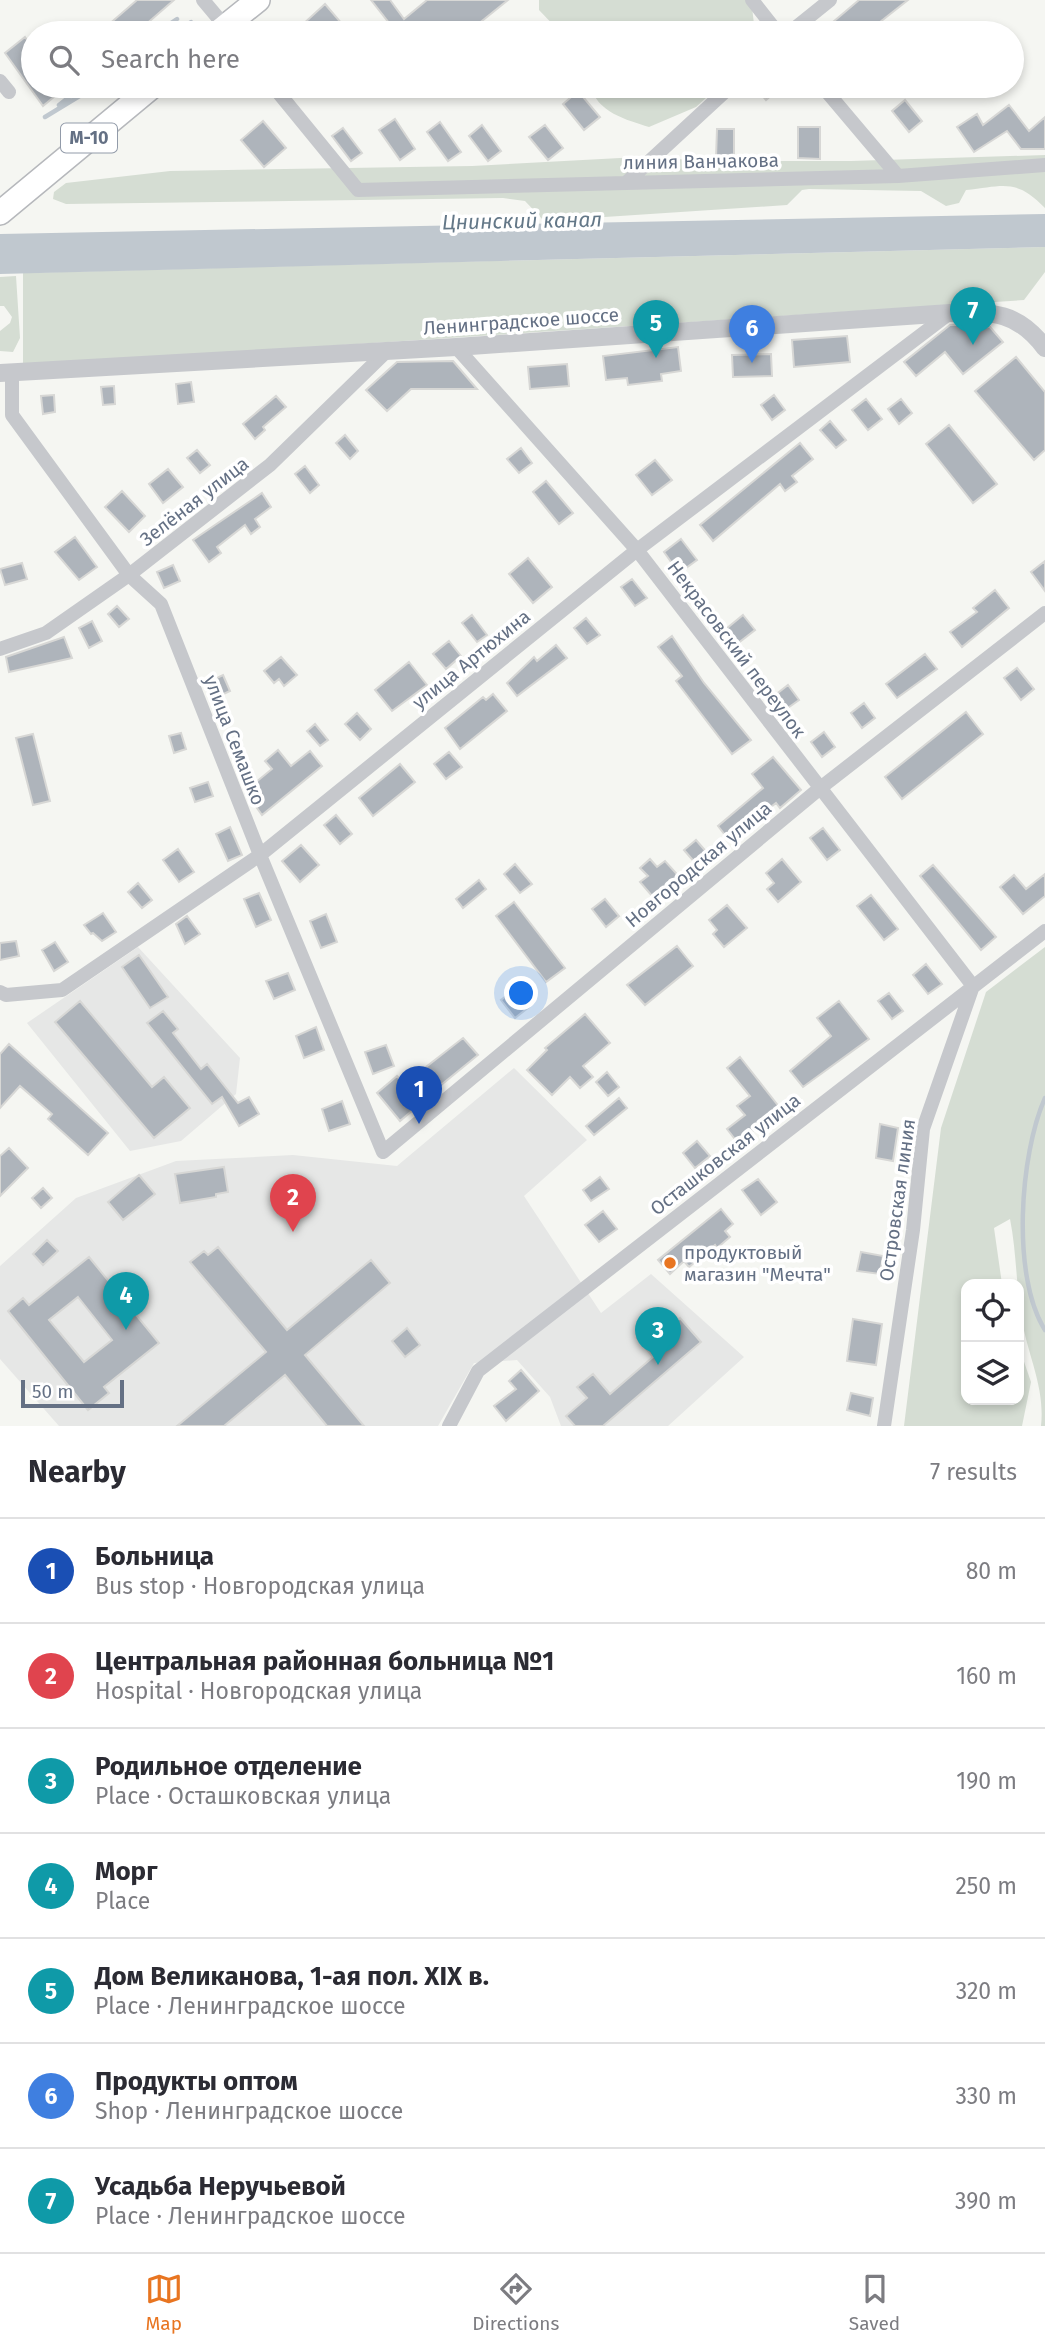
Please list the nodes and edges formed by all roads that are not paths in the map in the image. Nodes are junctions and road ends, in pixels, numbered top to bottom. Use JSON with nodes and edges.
{"nodes":[{"id":1,"x":203,"y":0,"type":"edge"},
{"id":2,"x":258,"y":0,"type":"edge"},
{"id":3,"x":752,"y":0,"type":"edge"},
{"id":4,"x":830,"y":0,"type":"edge"},
{"id":5,"x":217,"y":21,"type":"edge"},
{"id":6,"x":235,"y":21,"type":"edge"},
{"id":7,"x":769,"y":21,"type":"edge"},
{"id":8,"x":804,"y":21,"type":"edge"},
{"id":9,"x":138,"y":98,"type":"edge"},
{"id":10,"x":283,"y":98,"type":"edge"},
{"id":11,"x":718,"y":98,"type":"edge"},
{"id":12,"x":832,"y":98,"type":"edge"},
{"id":13,"x":1045,"y":165,"type":"edge"},
{"id":14,"x":898,"y":176,"type":"junction"},
{"id":15,"x":627,"y":182,"type":"junction"},
{"id":16,"x":0,"y":213,"type":"edge"},
{"id":17,"x":950,"y":313,"type":"junction"},
{"id":18,"x":1041,"y":342,"type":"edge"},
{"id":19,"x":456,"y":347,"type":"junction"},
{"id":20,"x":388,"y":349,"type":"junction"},
{"id":21,"x":6,"y":373,"type":"edge"},
{"id":22,"x":637,"y":550,"type":"junction"},
{"id":23,"x":129,"y":575,"type":"junction"},
{"id":24,"x":1045,"y":613,"type":"edge"},
{"id":25,"x":0,"y":649,"type":"edge"},
{"id":26,"x":819,"y":789,"type":"junction"},
{"id":27,"x":260,"y":855,"type":"junction"},
{"id":28,"x":1045,"y":931,"type":"edge"},
{"id":29,"x":973,"y":986,"type":"junction"},
{"id":30,"x":0,"y":992,"type":"edge"},
{"id":31,"x":383,"y":1153,"type":"joint"},
{"id":32,"x":449,"y":1426,"type":"edge"},
{"id":33,"x":884,"y":1426,"type":"edge"}],
"edges":[{"from":1,"to":5,"type":"street"},
{"from":2,"to":6,"type":"highway"},
{"from":3,"to":7,"type":"street"},
{"from":4,"to":8,"type":"street"},
{"from":9,"to":16,"type":"highway","number":"М-10"},
{"from":10,"to":15,"type":"street","name":"линия Ванчакова"},
{"from":11,"to":15,"type":"street"},
{"from":12,"to":14,"type":"street"},
{"from":13,"to":14,"type":"street","name":"линия Ванчакова"},
{"from":14,"to":15,"type":"street","name":"линия Ванчакова"},
{"from":17,"to":18,"type":"street","name":"Ленинградское шоссе"},
{"from":17,"to":19,"type":"street","name":"Ленинградское шоссе"},
{"from":17,"to":22,"type":"street","name":"улица Артюхина"},
{"from":19,"to":20,"type":"street","name":"Ленинградское шоссе"},
{"from":19,"to":22,"type":"street","name":"Некрасовский переулок"},
{"from":20,"to":21,"type":"street","name":"Ленинградское шоссе"},
{"from":20,"to":23,"type":"street","name":"Зелёная улица"},
{"from":21,"to":23,"type":"street","name":"улица Семашко"},
{"from":22,"to":26,"type":"street","name":"Некрасовский переулок"},
{"from":22,"to":27,"type":"street","name":"улица Артюхина"},
{"from":23,"to":25,"type":"street","name":"Зелёная улица"},
{"from":23,"to":27,"type":"street","name":"улица Семашко"},
{"from":24,"to":26,"type":"street","name":"Новгородская улица"},
{"from":26,"to":29,"type":"street","name":"Некрасовский переулок"},
{"from":26,"to":31,"type":"street","name":"Новгородская улица"},
{"from":27,"to":30,"type":"street","name":"улица Артюхина"},
{"from":27,"to":31,"type":"street","name":"улица Семашко"},
{"from":28,"to":29,"type":"street","name":"Осташковская улица"},
{"from":29,"to":32,"type":"street","name":"Осташковская улица"},
{"from":29,"to":33,"type":"street","name":"Островская линия"}]}
